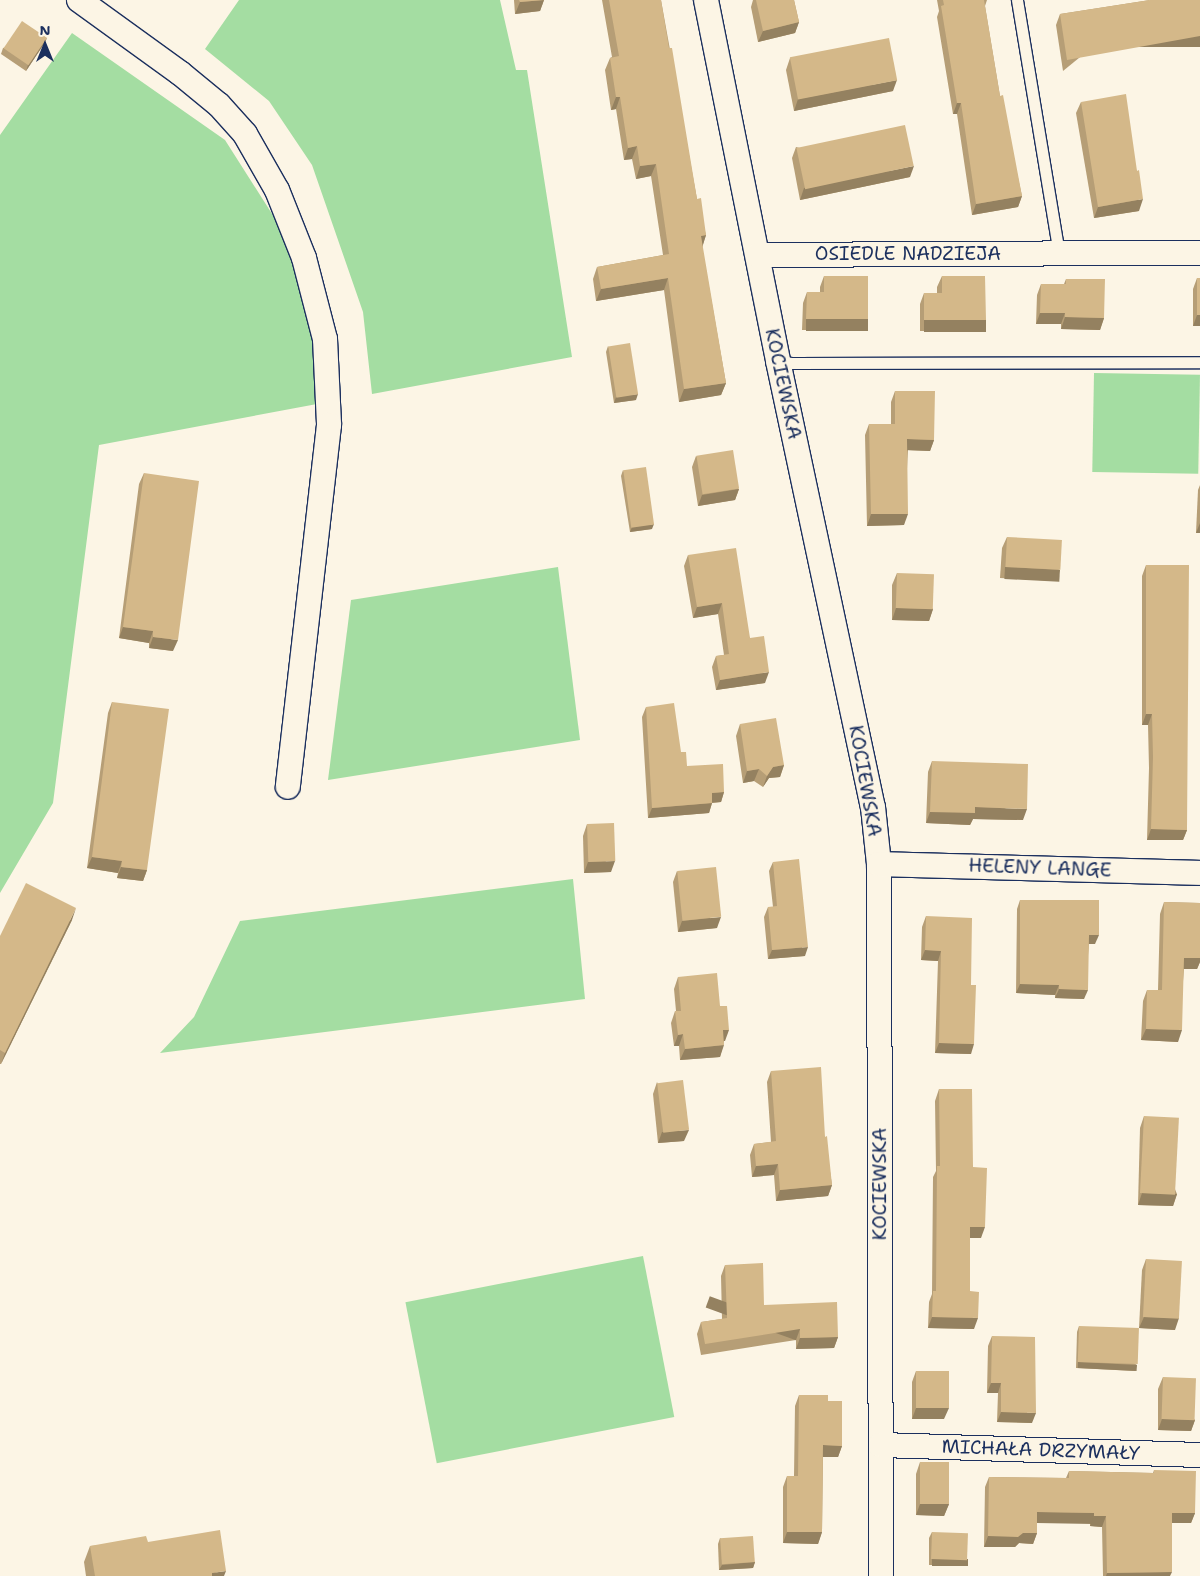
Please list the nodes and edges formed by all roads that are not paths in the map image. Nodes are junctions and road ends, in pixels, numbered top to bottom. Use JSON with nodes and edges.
{"nodes":[{"id":1,"x":79,"y":0,"type":"edge"},
{"id":2,"x":706,"y":0,"type":"edge"},
{"id":3,"x":1017,"y":0,"type":"edge"},
{"id":4,"x":1059,"y":253,"type":"junction"},
{"id":5,"x":1200,"y":253,"type":"edge"},
{"id":6,"x":758,"y":255,"type":"junction"},
{"id":7,"x":778,"y":361,"type":"junction"},
{"id":8,"x":1200,"y":362,"type":"edge"},
{"id":9,"x":288,"y":787,"type":"dead end"},
{"id":10,"x":879,"y":864,"type":"junction"},
{"id":11,"x":1200,"y":873,"type":"edge"},
{"id":12,"x":881,"y":1445,"type":"junction"},
{"id":13,"x":1200,"y":1455,"type":"edge"},
{"id":14,"x":881,"y":1576,"type":"edge"}],
"edges":[{"from":1,"to":9,"type":"street"},
{"from":2,"to":6,"type":"street","name":"KOCIEWSKA"},
{"from":3,"to":4,"type":"lane"},
{"from":4,"to":5,"type":"street","name":"OSIEDLE NADZIEJA"},
{"from":4,"to":6,"type":"street","name":"OSIEDLE NADZIEJA"},
{"from":6,"to":7,"type":"street","name":"KOCIEWSKA"},
{"from":7,"to":8,"type":"lane"},
{"from":7,"to":10,"type":"street","name":"KOCIEWSKA"},
{"from":10,"to":11,"type":"street","name":"HELENY LANGE"},
{"from":10,"to":12,"type":"street","name":"KOCIEWSKA"},
{"from":12,"to":13,"type":"street","name":"MICHAŁA DRZYMAŁY"},
{"from":12,"to":14,"type":"street","name":"KOCIEWSKA"}]}
